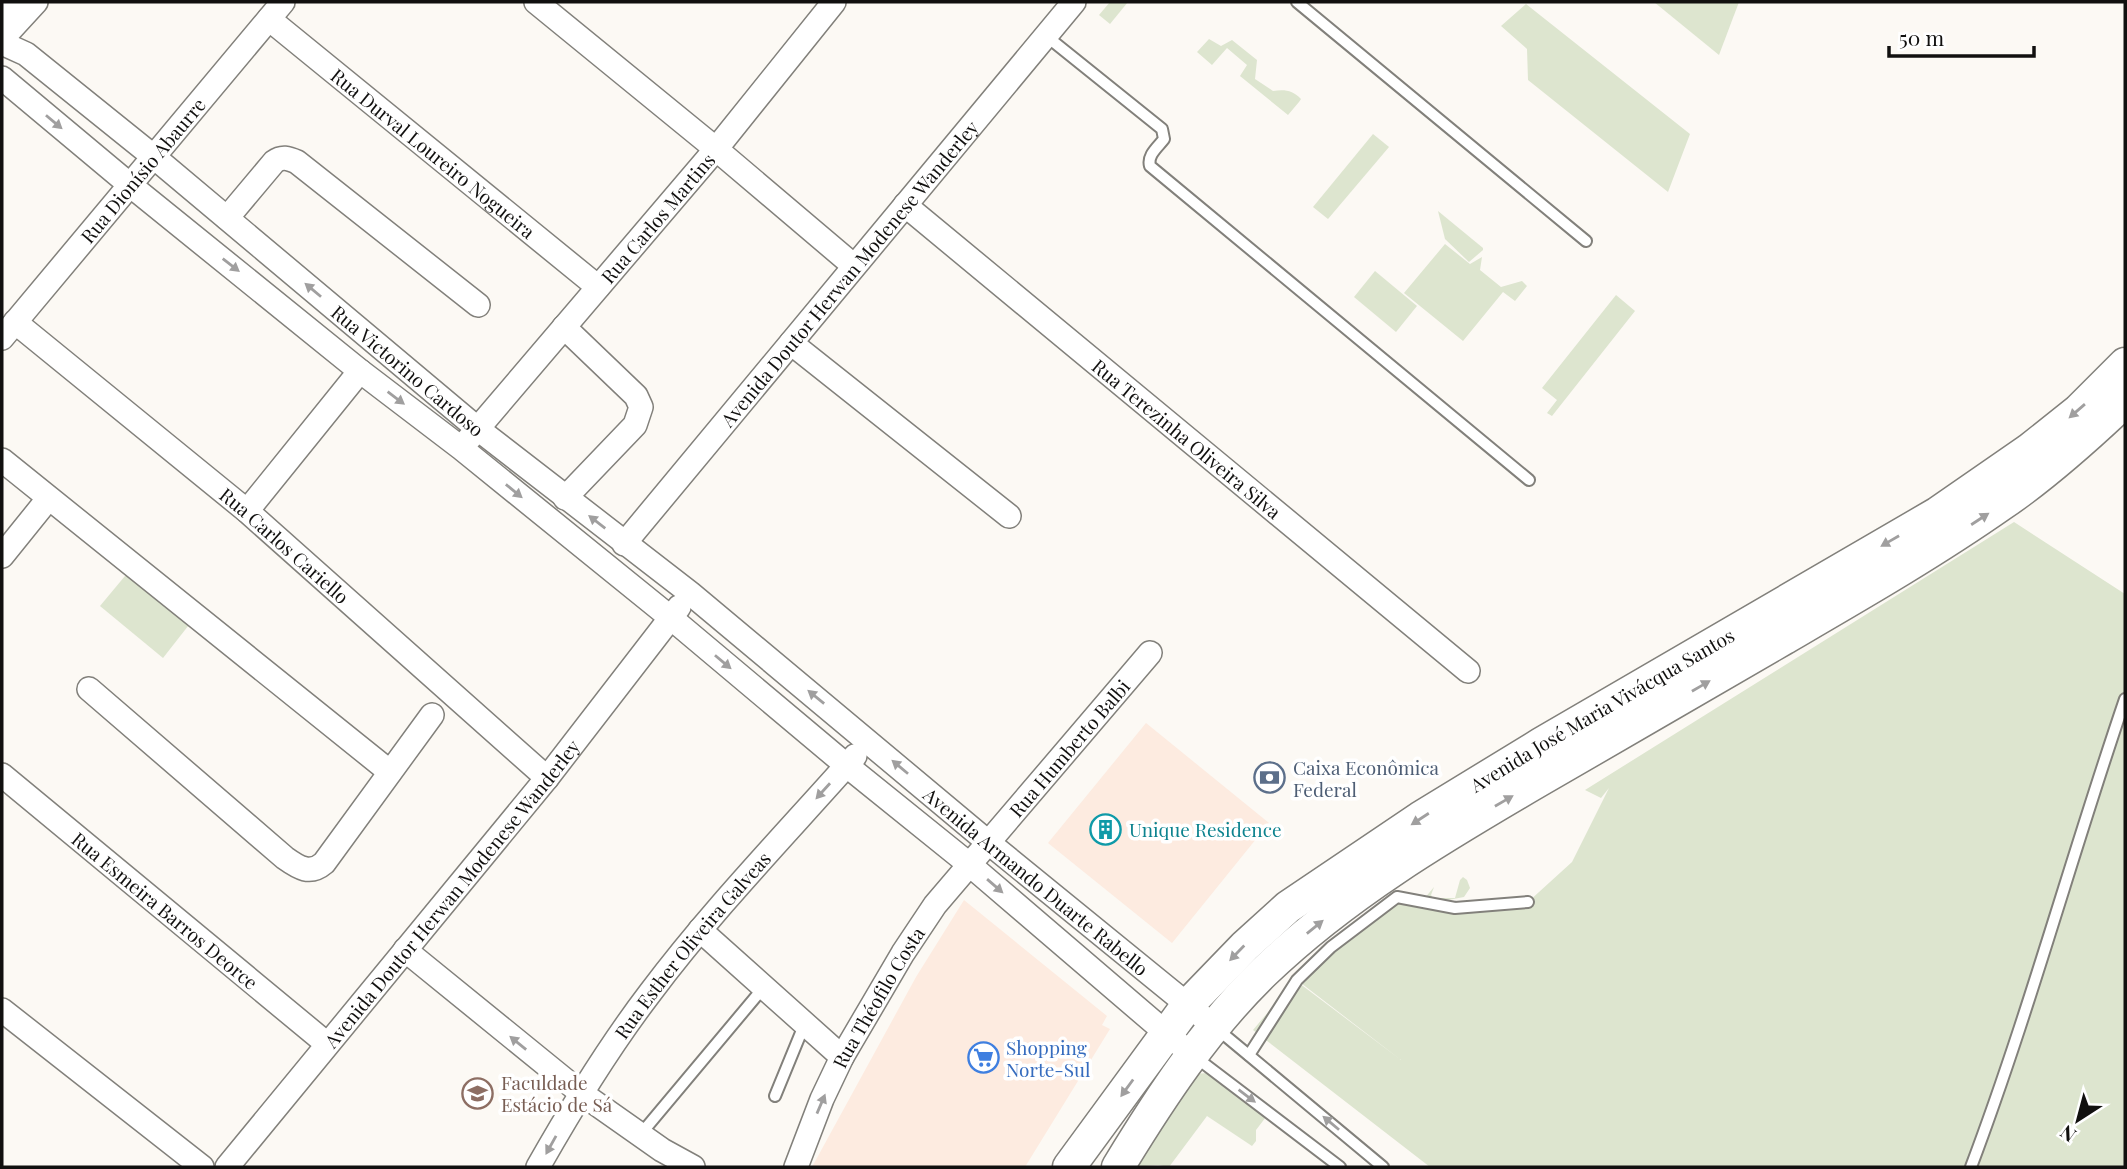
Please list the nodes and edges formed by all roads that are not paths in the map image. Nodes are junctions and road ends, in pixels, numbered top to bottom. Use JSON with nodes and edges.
{"nodes":[{"id":1,"x":36,"y":2,"type":"edge"},
{"id":2,"x":536,"y":2,"type":"edge"},
{"id":3,"x":833,"y":2,"type":"edge"},
{"id":4,"x":1074,"y":2,"type":"edge"},
{"id":5,"x":1297,"y":2,"type":"edge"},
{"id":6,"x":276,"y":10,"type":"edge"},
{"id":7,"x":10,"y":12,"type":"edge"},
{"id":8,"x":1045,"y":35,"type":"junction"},
{"id":9,"x":3,"y":46,"type":"edge"},
{"id":10,"x":26,"y":54,"type":"junction"},
{"id":11,"x":2,"y":78,"type":"edge"},
{"id":12,"x":716,"y":149,"type":"junction"},
{"id":13,"x":154,"y":157,"type":"junction"},
{"id":14,"x":130,"y":185,"type":"junction"},
{"id":15,"x":905,"y":205,"type":"junction"},
{"id":16,"x":226,"y":218,"type":"junction"},
{"id":17,"x":1586,"y":241,"type":"dead end"},
{"id":18,"x":854,"y":266,"type":"junction"},
{"id":19,"x":598,"y":287,"type":"junction"},
{"id":20,"x":478,"y":305,"type":"dead end"},
{"id":21,"x":564,"y":327,"type":"junction"},
{"id":22,"x":8,"y":330,"type":"edge"},
{"id":23,"x":791,"y":343,"type":"junction"},
{"id":24,"x":2125,"y":364,"type":"edge"},
{"id":25,"x":360,"y":371,"type":"junction"},
{"id":26,"x":2125,"y":401,"type":"edge"},
{"id":27,"x":478,"y":429,"type":"junction"},
{"id":28,"x":461,"y":448,"type":"junction"},
{"id":29,"x":2,"y":460,"type":"edge"},
{"id":30,"x":1529,"y":480,"type":"dead end"},
{"id":31,"x":565,"y":498,"type":"junction"},
{"id":32,"x":48,"y":499,"type":"junction"},
{"id":33,"x":247,"y":511,"type":"junction"},
{"id":34,"x":1009,"y":516,"type":"dead end"},
{"id":35,"x":624,"y":544,"type":"junction"},
{"id":36,"x":2,"y":556,"type":"edge"},
{"id":37,"x":690,"y":593,"type":"junction"},
{"id":38,"x":670,"y":618,"type":"junction"},
{"id":39,"x":1150,"y":653,"type":"dead end"},
{"id":40,"x":1468,"y":671,"type":"dead end"},
{"id":41,"x":89,"y":689,"type":"dead end"},
{"id":42,"x":2125,"y":699,"type":"edge"},
{"id":43,"x":432,"y":715,"type":"dead end"},
{"id":44,"x":868,"y":740,"type":"junction"},
{"id":45,"x":846,"y":765,"type":"junction"},
{"id":46,"x":390,"y":772,"type":"junction"},
{"id":47,"x":2,"y":775,"type":"edge"},
{"id":48,"x":547,"y":778,"type":"junction"},
{"id":49,"x":989,"y":843,"type":"junction"},
{"id":50,"x":970,"y":864,"type":"junction"},
{"id":51,"x":1528,"y":902,"type":"dead end"},
{"id":52,"x":699,"y":930,"type":"junction"},
{"id":53,"x":405,"y":950,"type":"junction"},
{"id":54,"x":764,"y":987,"type":"junction"},
{"id":55,"x":1188,"y":1006,"type":"junction"},
{"id":56,"x":2,"y":1010,"type":"edge"},
{"id":57,"x":805,"y":1024,"type":"junction"},
{"id":58,"x":1215,"y":1027,"type":"junction"},
{"id":59,"x":1167,"y":1033,"type":"junction"},
{"id":60,"x":327,"y":1044,"type":"junction"},
{"id":61,"x":1192,"y":1055,"type":"junction"},
{"id":62,"x":1250,"y":1055,"type":"junction"},
{"id":63,"x":842,"y":1057,"type":"junction"},
{"id":64,"x":581,"y":1093,"type":"junction"},
{"id":65,"x":775,"y":1096,"type":"dead end"},
{"id":66,"x":640,"y":1135,"type":"junction"},
{"id":67,"x":202,"y":1167,"type":"edge"},
{"id":68,"x":227,"y":1167,"type":"edge"},
{"id":69,"x":538,"y":1167,"type":"edge"},
{"id":70,"x":693,"y":1167,"type":"edge"},
{"id":71,"x":796,"y":1167,"type":"edge"},
{"id":72,"x":1069,"y":1167,"type":"edge"},
{"id":73,"x":1118,"y":1167,"type":"edge"},
{"id":74,"x":1340,"y":1167,"type":"edge"},
{"id":75,"x":1383,"y":1167,"type":"edge"},
{"id":76,"x":1971,"y":1167,"type":"edge"}],
"edges":[{"from":1,"to":7,"type":"street"},
{"from":2,"to":12,"type":"street"},
{"from":3,"to":12,"type":"street","name":"Rua Carlos Martins"},
{"from":4,"to":8,"type":"street","name":"Avenida Doutor Herwan Modenese Wanderley"},
{"from":5,"to":17,"type":"lane"},
{"from":6,"to":13,"type":"street","name":"Rua Dionísio Abaurre"},
{"from":6,"to":19,"type":"street","name":"Rua Durval Loureiro Nogueira"},
{"from":7,"to":9,"type":"street"},
{"from":7,"to":10,"type":"street"},
{"from":8,"to":15,"type":"street","name":"Avenida Doutor Herwan Modenese Wanderley"},
{"from":8,"to":30,"type":"lane"},
{"from":9,"to":10,"type":"street","name":"Rua Victorino Cardoso"},
{"from":10,"to":13,"type":"street","name":"Rua Victorino Cardoso"},
{"from":11,"to":14,"type":"street","name":"Rua Victorino Cardoso","one_way":true},
{"from":12,"to":18,"type":"street"},
{"from":12,"to":19,"type":"street","name":"Rua Carlos Martins"},
{"from":13,"to":14,"type":"street","name":"Rua Dionísio Abaurre"},
{"from":13,"to":16,"type":"street","name":"Rua Victorino Cardoso"},
{"from":14,"to":22,"type":"street","name":"Rua Dionísio Abaurre"},
{"from":14,"to":25,"type":"street","name":"Rua Victorino Cardoso","one_way":true},
{"from":15,"to":18,"type":"street","name":"Avenida Doutor Herwan Modenese Wanderley"},
{"from":15,"to":40,"type":"street","name":"Rua Terezinha Oliveira Silva"},
{"from":16,"to":20,"type":"street"},
{"from":27,"to":16,"type":"street","name":"Rua Victorino Cardoso","one_way":true},
{"from":18,"to":23,"type":"street","name":"Avenida Doutor Herwan Modenese Wanderley"},
{"from":19,"to":21,"type":"street","name":"Rua Carlos Martins"},
{"from":21,"to":27,"type":"street","name":"Rua Carlos Martins"},
{"from":21,"to":31,"type":"street"},
{"from":22,"to":33,"type":"street","name":"Rua Carlos Cariello"},
{"from":23,"to":34,"type":"street"},
{"from":23,"to":35,"type":"street","name":"Avenida Doutor Herwan Modenese Wanderley"},
{"from":24,"to":55,"type":"main road","name":"Avenida José Maria Vivácqua Santos","one_way":true},
{"from":25,"to":28,"type":"street","name":"Rua Victorino Cardoso","one_way":true},
{"from":25,"to":33,"type":"street"},
{"from":58,"to":26,"type":"main road","name":"Avenida José Maria Vivácqua Santos","one_way":true},
{"from":27,"to":28,"type":"street","name":"Rua Victorino Cardoso"},
{"from":27,"to":31,"type":"street","name":"Avenida Armando Duarte Rabello"},
{"from":28,"to":38,"type":"street","name":"Avenida Armando Duarte Rabello","one_way":true},
{"from":29,"to":32,"type":"street"},
{"from":35,"to":31,"type":"street","name":"Avenida Armando Duarte Rabello","one_way":true},
{"from":32,"to":36,"type":"street"},
{"from":32,"to":46,"type":"street"},
{"from":33,"to":48,"type":"street","name":"Rua Carlos Cariello"},
{"from":35,"to":37,"type":"street","name":"Avenida Armando Duarte Rabello"},
{"from":37,"to":38,"type":"street"},
{"from":44,"to":37,"type":"street","name":"Avenida Armando Duarte Rabello","one_way":true},
{"from":38,"to":45,"type":"street","name":"Avenida Armando Duarte Rabello","one_way":true},
{"from":38,"to":48,"type":"street","name":"Avenida Doutor Herwan Modenese Wanderley"},
{"from":39,"to":49,"type":"street","name":"Rua Humberto Balbi"},
{"from":41,"to":46,"type":"street"},
{"from":42,"to":76,"type":"lane"},
{"from":43,"to":46,"type":"street"},
{"from":44,"to":45,"type":"street","name":"Rua Esther Oliveira Galveas"},
{"from":49,"to":44,"type":"street","name":"Avenida Armando Duarte Rabello","one_way":true},
{"from":45,"to":50,"type":"street","name":"Avenida Armando Duarte Rabello"},
{"from":45,"to":52,"type":"street","name":"Rua Esther Oliveira Galveas","one_way":true},
{"from":47,"to":60,"type":"street","name":"Rua Esmeira Barros Deorce"},
{"from":48,"to":53,"type":"street","name":"Avenida Doutor Herwan Modenese Wanderley"},
{"from":49,"to":50,"type":"street","name":"Rua Théofilo Costa"},
{"from":49,"to":55,"type":"street","name":"Avenida Armando Duarte Rabello"},
{"from":50,"to":59,"type":"street","name":"Avenida Armando Duarte Rabello","one_way":true},
{"from":50,"to":63,"type":"street","name":"Rua Théofilo Costa"},
{"from":51,"to":62,"type":"lane"},
{"from":52,"to":54,"type":"street"},
{"from":52,"to":64,"type":"street","name":"Rua Esther Oliveira Galveas"},
{"from":53,"to":60,"type":"street","name":"Avenida Doutor Herwan Modenese Wanderley"},
{"from":64,"to":53,"type":"street","one_way":true},
{"from":54,"to":57,"type":"street"},
{"from":54,"to":66,"type":"lane"},
{"from":55,"to":58,"type":"street","name":"Avenida Armando Duarte Rabello"},
{"from":55,"to":59,"type":"main road","name":"Avenida José Maria Vivácqua Santos"},
{"from":56,"to":67,"type":"street"},
{"from":57,"to":63,"type":"street"},
{"from":57,"to":65,"type":"lane"},
{"from":58,"to":61,"type":"main road","name":"Avenida José Maria Vivácqua Santos"},
{"from":58,"to":62,"type":"lane","name":"Avenida Armando Duarte Rabello"},
{"from":59,"to":61,"type":"street","name":"Avenida Armando Duarte Rabello"},
{"from":59,"to":72,"type":"main road","name":"Avenida José Maria Vivácqua Santos","one_way":true},
{"from":60,"to":68,"type":"street","name":"Avenida Doutor Herwan Modenese Wanderley"},
{"from":61,"to":73,"type":"main road","name":"Avenida José Maria Vivácqua Santos"},
{"from":61,"to":74,"type":"lane","name":"Avenida Armando Duarte Rabello","one_way":true},
{"from":75,"to":62,"type":"lane","name":"Avenida Armando Duarte Rabello","one_way":true},
{"from":71,"to":63,"type":"street","name":"Rua Théofilo Costa","one_way":true},
{"from":64,"to":66,"type":"street"},
{"from":64,"to":69,"type":"street","name":"Rua Esther Oliveira Galveas","one_way":true},
{"from":66,"to":70,"type":"street"}]}
